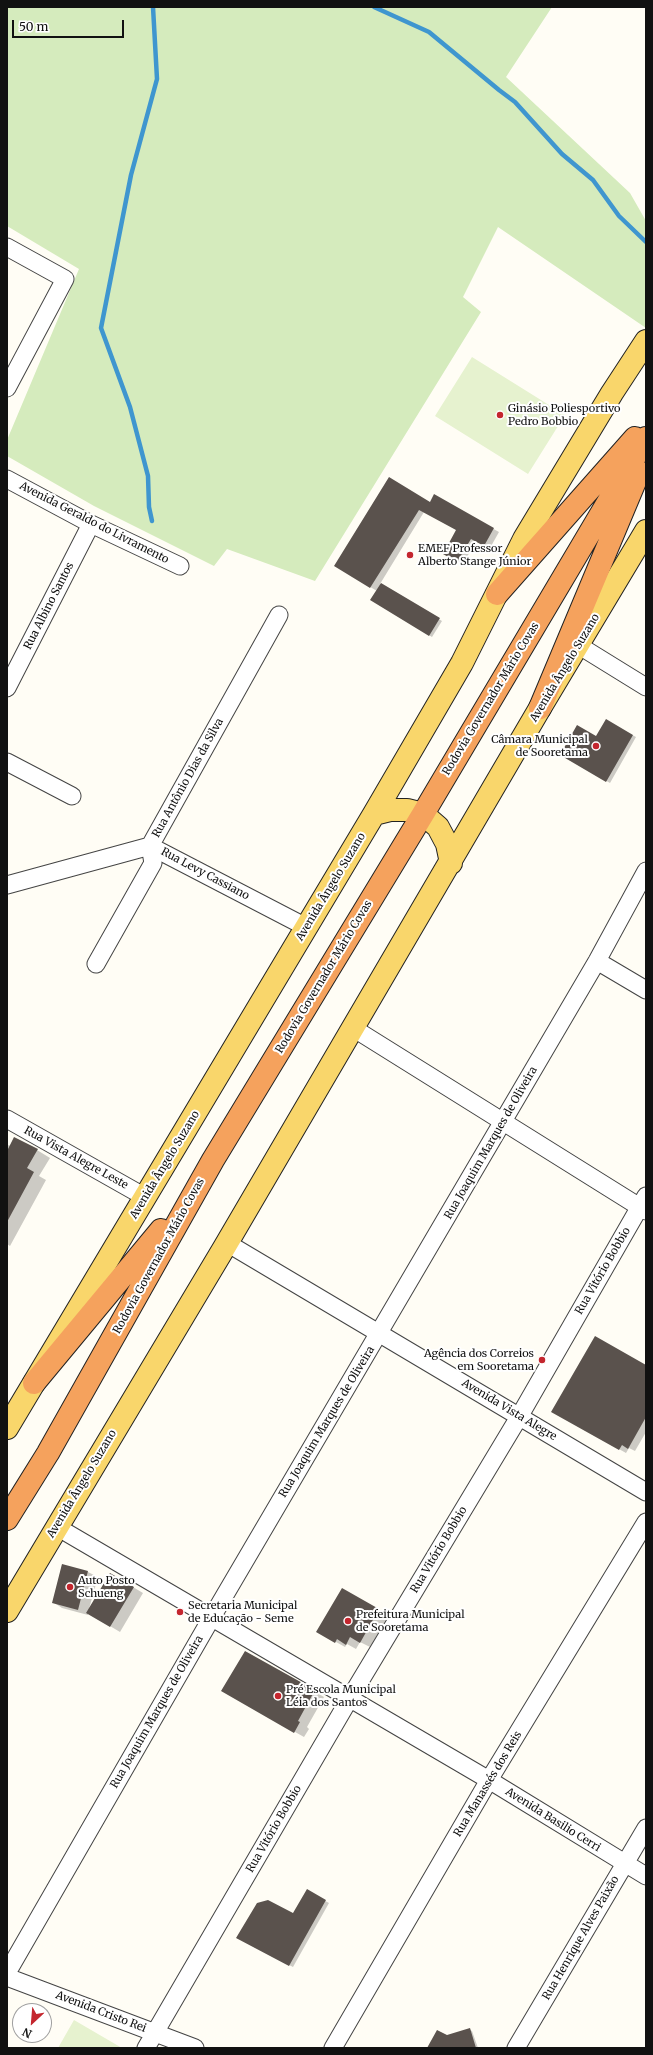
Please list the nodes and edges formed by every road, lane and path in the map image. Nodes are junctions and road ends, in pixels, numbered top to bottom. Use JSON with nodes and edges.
{"nodes":[{"id":1,"x":7,"y":247,"type":"edge"},
{"id":2,"x":646,"y":341,"type":"edge"},
{"id":3,"x":7,"y":388,"type":"edge"},
{"id":4,"x":646,"y":425,"type":"edge"},
{"id":5,"x":646,"y":438,"type":"edge"},
{"id":6,"x":646,"y":455,"type":"edge"},
{"id":7,"x":7,"y":479,"type":"edge"},
{"id":8,"x":91,"y":524,"type":"junction"},
{"id":9,"x":646,"y":531,"type":"edge"},
{"id":10,"x":180,"y":566,"type":"dead end"},
{"id":11,"x":498,"y":594,"type":"junction"},
{"id":12,"x":279,"y":615,"type":"dead end"},
{"id":13,"x":578,"y":645,"type":"junction"},
{"id":14,"x":646,"y":687,"type":"edge"},
{"id":15,"x":7,"y":688,"type":"edge"},
{"id":16,"x":540,"y":708,"type":"junction"},
{"id":17,"x":7,"y":762,"type":"edge"},
{"id":18,"x":72,"y":796,"type":"dead end"},
{"id":19,"x":374,"y":814,"type":"junction"},
{"id":20,"x":423,"y":814,"type":"junction"},
{"id":21,"x":150,"y":846,"type":"junction"},
{"id":22,"x":451,"y":863,"type":"junction"},
{"id":23,"x":646,"y":871,"type":"edge"},
{"id":24,"x":7,"y":885,"type":"edge"},
{"id":25,"x":306,"y":927,"type":"junction"},
{"id":26,"x":597,"y":961,"type":"junction"},
{"id":27,"x":96,"y":964,"type":"dead end"},
{"id":28,"x":646,"y":990,"type":"edge"},
{"id":29,"x":353,"y":1028,"type":"junction"},
{"id":30,"x":7,"y":1119,"type":"edge"},
{"id":31,"x":503,"y":1123,"type":"junction"},
{"id":32,"x":213,"y":1160,"type":"junction"},
{"id":33,"x":146,"y":1197,"type":"junction"},
{"id":34,"x":644,"y":1204,"type":"edge"},
{"id":35,"x":227,"y":1243,"type":"junction"},
{"id":36,"x":380,"y":1332,"type":"junction"},
{"id":37,"x":34,"y":1383,"type":"junction"},
{"id":38,"x":519,"y":1417,"type":"junction"},
{"id":39,"x":7,"y":1428,"type":"edge"},
{"id":40,"x":646,"y":1492,"type":"edge"},
{"id":41,"x":7,"y":1519,"type":"edge"},
{"id":42,"x":646,"y":1522,"type":"edge"},
{"id":43,"x":57,"y":1528,"type":"junction"},
{"id":44,"x":15,"y":1590,"type":"edge"},
{"id":45,"x":7,"y":1611,"type":"edge"},
{"id":46,"x":212,"y":1617,"type":"junction"},
{"id":47,"x":350,"y":1698,"type":"junction"},
{"id":48,"x":489,"y":1780,"type":"junction"},
{"id":49,"x":646,"y":1828,"type":"edge"},
{"id":50,"x":624,"y":1864,"type":"junction"},
{"id":51,"x":646,"y":1876,"type":"edge"},
{"id":52,"x":7,"y":1973,"type":"edge"},
{"id":53,"x":7,"y":1977,"type":"edge"},
{"id":54,"x":155,"y":2033,"type":"junction"},
{"id":55,"x":146,"y":2048,"type":"edge"},
{"id":56,"x":195,"y":2048,"type":"edge"},
{"id":57,"x":333,"y":2048,"type":"edge"},
{"id":58,"x":516,"y":2048,"type":"edge"}],
"edges":[{"from":1,"to":3,"type":"street"},
{"from":2,"to":11,"type":"main road","name":"Avenida Ângelo Suzano"},
{"from":4,"to":11,"type":"highway"},
{"from":5,"to":20,"type":"highway","name":"Rodovia Governador Mário Covas"},
{"from":6,"to":16,"type":"highway"},
{"from":7,"to":8,"type":"street","name":"Avenida Geraldo do Livramento"},
{"from":8,"to":10,"type":"street","name":"Avenida Geraldo do Livramento"},
{"from":8,"to":15,"type":"street","name":"Rua Albino Santos"},
{"from":9,"to":13,"type":"main road","name":"Avenida Ângelo Suzano"},
{"from":11,"to":19,"type":"main road","name":"Avenida Ângelo Suzano"},
{"from":12,"to":21,"type":"street","name":"Rua Antônio Dias da Silva"},
{"from":13,"to":14,"type":"street"},
{"from":13,"to":16,"type":"main road","name":"Avenida Ângelo Suzano"},
{"from":16,"to":22,"type":"main road","name":"Avenida Ângelo Suzano"},
{"from":17,"to":18,"type":"street"},
{"from":19,"to":20,"type":"main road"},
{"from":19,"to":25,"type":"main road","name":"Avenida Ângelo Suzano"},
{"from":20,"to":22,"type":"main road"},
{"from":20,"to":32,"type":"highway","name":"Rodovia Governador Mário Covas"},
{"from":21,"to":24,"type":"street","name":"Rua Levy Cassiano"},
{"from":21,"to":25,"type":"street","name":"Rua Levy Cassiano"},
{"from":21,"to":27,"type":"street","name":"Rua Antônio Dias da Silva"},
{"from":22,"to":29,"type":"main road","name":"Avenida Ângelo Suzano"},
{"from":23,"to":26,"type":"street","name":"Rua Joaquim Marques de Oliveira"},
{"from":25,"to":33,"type":"main road","name":"Avenida Ângelo Suzano"},
{"from":26,"to":28,"type":"street"},
{"from":26,"to":31,"type":"street","name":"Rua Joaquim Marques de Oliveira"},
{"from":29,"to":31,"type":"street"},
{"from":29,"to":35,"type":"main road","name":"Avenida Ângelo Suzano"},
{"from":30,"to":33,"type":"street","name":"Rua Vista Alegre Leste"},
{"from":31,"to":34,"type":"street"},
{"from":31,"to":36,"type":"street","name":"Rua Joaquim Marques de Oliveira"},
{"from":32,"to":37,"type":"highway"},
{"from":32,"to":41,"type":"highway","name":"Rodovia Governador Mário Covas"},
{"from":33,"to":37,"type":"main road","name":"Avenida Ângelo Suzano"},
{"from":34,"to":38,"type":"street","name":"Rua Vitório Bobbio"},
{"from":35,"to":36,"type":"street","name":"Avenida Vista Alegre"},
{"from":35,"to":43,"type":"main road","name":"Avenida Ângelo Suzano"},
{"from":36,"to":38,"type":"street","name":"Avenida Vista Alegre"},
{"from":36,"to":46,"type":"street","name":"Rua Joaquim Marques de Oliveira"},
{"from":37,"to":39,"type":"main road","name":"Avenida Ângelo Suzano"},
{"from":38,"to":40,"type":"street","name":"Avenida Vista Alegre"},
{"from":38,"to":47,"type":"street","name":"Rua Vitório Bobbio"},
{"from":42,"to":48,"type":"street","name":"Rua Manassés dos Reis"},
{"from":43,"to":44,"type":"main road","name":"Avenida Ângelo Suzano"},
{"from":43,"to":46,"type":"street","name":"Avenida Basilio Cerri"},
{"from":44,"to":45,"type":"main road","name":"Avenida Ângelo Suzano"},
{"from":46,"to":47,"type":"street","name":"Avenida Basilio Cerri"},
{"from":46,"to":52,"type":"street","name":"Rua Joaquim Marques de Oliveira"},
{"from":47,"to":48,"type":"street","name":"Avenida Basilio Cerri"},
{"from":47,"to":54,"type":"street","name":"Rua Vitório Bobbio"},
{"from":48,"to":50,"type":"street","name":"Avenida Basilio Cerri"},
{"from":48,"to":57,"type":"street","name":"Rua Manassés dos Reis"},
{"from":49,"to":50,"type":"street","name":"Rua Henrique Alves Paixão"},
{"from":50,"to":51,"type":"street","name":"Avenida Basilio Cerri"},
{"from":50,"to":58,"type":"street","name":"Rua Henrique Alves Paixão"},
{"from":53,"to":54,"type":"street","name":"Avenida Cristo Rei"},
{"from":54,"to":55,"type":"street","name":"Rua Vitório Bobbio"},
{"from":54,"to":56,"type":"street","name":"Avenida Cristo Rei"}]}
